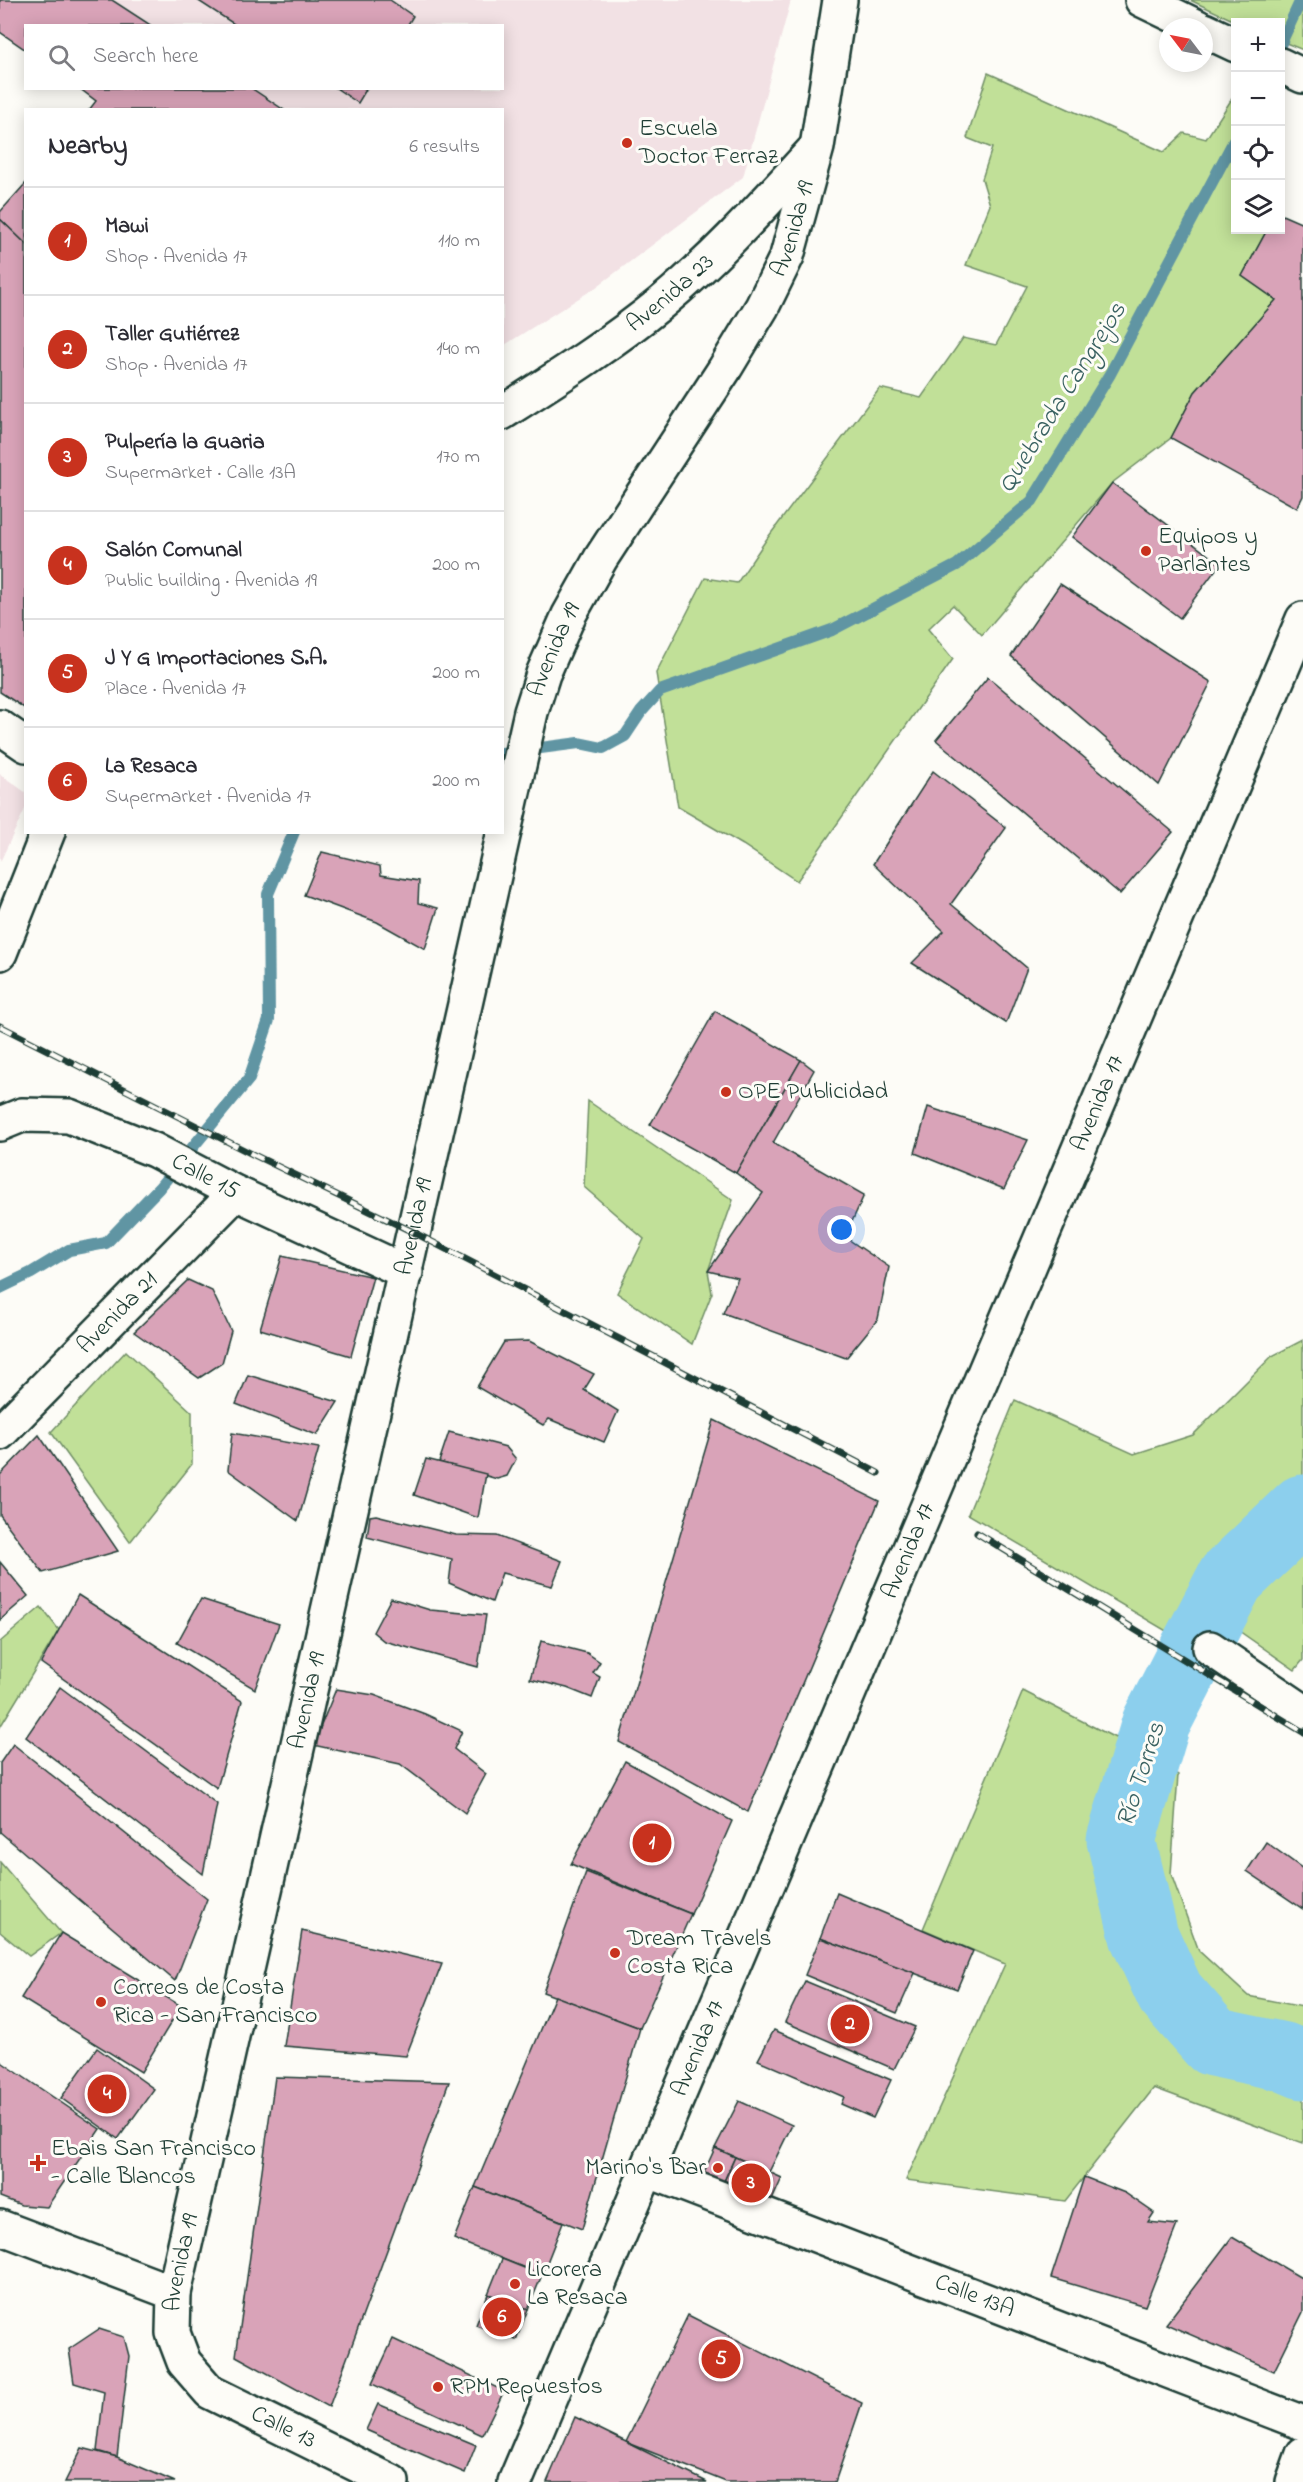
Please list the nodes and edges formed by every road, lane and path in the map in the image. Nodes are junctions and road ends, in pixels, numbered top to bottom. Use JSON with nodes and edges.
{"nodes":[{"id":1,"x":840,"y":0,"type":"edge"},
{"id":2,"x":1142,"y":0,"type":"edge"},
{"id":3,"x":1179,"y":18,"type":"edge"},
{"id":4,"x":1213,"y":34,"type":"edge"},
{"id":5,"x":1231,"y":43,"type":"edge"},
{"id":6,"x":817,"y":147,"type":"junction"},
{"id":7,"x":504,"y":412,"type":"edge"},
{"id":8,"x":1303,"y":619,"type":"edge"},
{"id":9,"x":0,"y":727,"type":"edge"},
{"id":10,"x":24,"y":744,"type":"edge"},
{"id":11,"x":504,"y":830,"type":"edge"},
{"id":12,"x":47,"y":834,"type":"edge"},
{"id":13,"x":503,"y":834,"type":"edge"},
{"id":14,"x":0,"y":953,"type":"edge"},
{"id":15,"x":0,"y":1124,"type":"edge"},
{"id":16,"x":233,"y":1192,"type":"junction"},
{"id":17,"x":406,"y":1272,"type":"junction"},
{"id":18,"x":0,"y":1433,"type":"edge"},
{"id":19,"x":1210,"y":1648,"type":"dead end"},
{"id":20,"x":1303,"y":1711,"type":"edge"},
{"id":21,"x":647,"y":2170,"type":"junction"},
{"id":22,"x":0,"y":2227,"type":"edge"},
{"id":23,"x":174,"y":2293,"type":"junction"},
{"id":24,"x":184,"y":2362,"type":"joint"},
{"id":25,"x":1303,"y":2423,"type":"edge"},
{"id":26,"x":1303,"y":2454,"type":"edge"},
{"id":27,"x":392,"y":2482,"type":"edge"},
{"id":28,"x":515,"y":2482,"type":"edge"},
{"id":29,"x":1293,"y":2482,"type":"edge"}],
"edges":[{"from":1,"to":6,"type":"street","name":"Avenida 19"},
{"from":2,"to":3,"type":"street"},
{"from":4,"to":5,"type":"street"},
{"from":6,"to":7,"type":"street","name":"Avenida 23"},
{"from":6,"to":11,"type":"street","name":"Avenida 19"},
{"from":8,"to":21,"type":"street","name":"Avenida 17"},
{"from":9,"to":10,"type":"street"},
{"from":12,"to":14,"type":"street"},
{"from":13,"to":17,"type":"street","name":"Avenida 19"},
{"from":15,"to":16,"type":"street","name":"Calle 15"},
{"from":16,"to":17,"type":"street","name":"Calle 15"},
{"from":16,"to":18,"type":"street","name":"Avenida 21"},
{"from":17,"to":23,"type":"street","name":"Avenida 19"},
{"from":19,"to":20,"type":"street"},
{"from":21,"to":25,"type":"street","name":"Calle 13A"},
{"from":21,"to":28,"type":"street","name":"Avenida 17"},
{"from":22,"to":23,"type":"street"},
{"from":23,"to":24,"type":"street","name":"Avenida 19"},
{"from":24,"to":27,"type":"street","name":"Calle 13"},
{"from":26,"to":29,"type":"street"}]}
